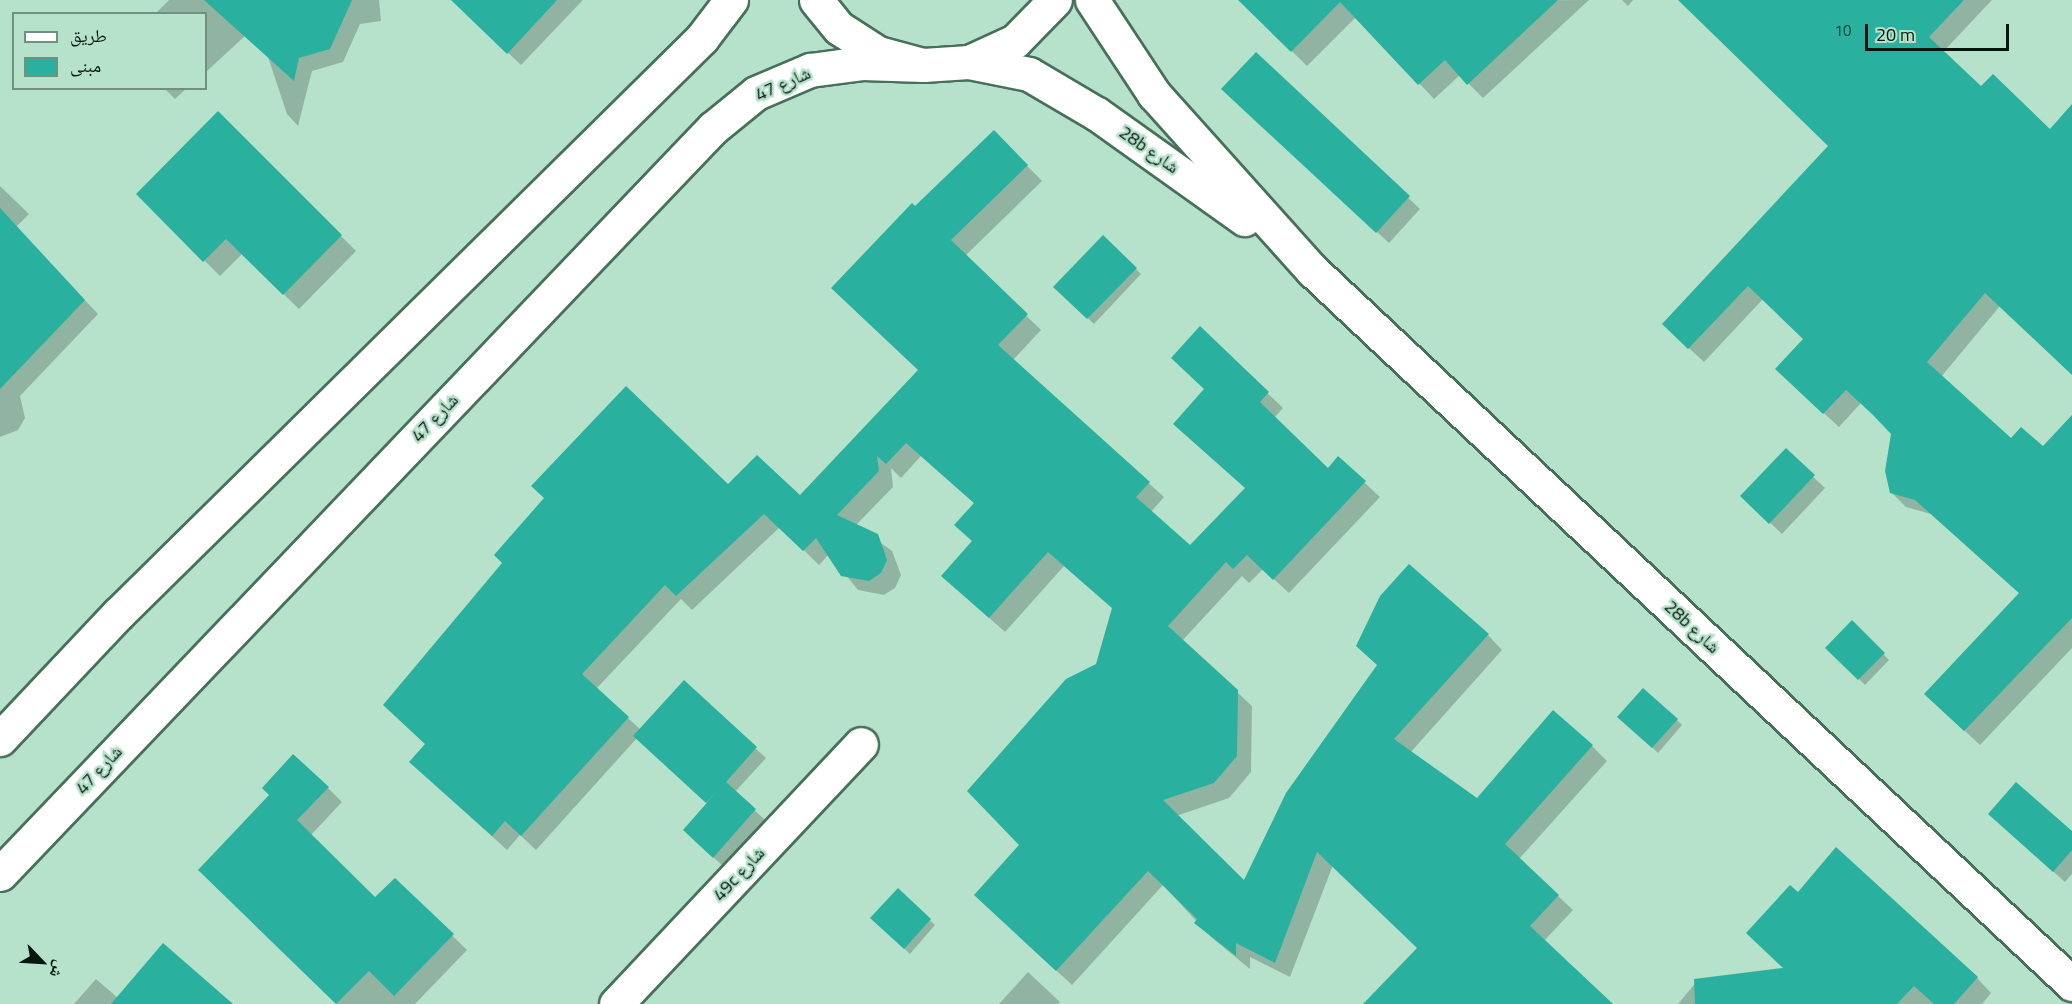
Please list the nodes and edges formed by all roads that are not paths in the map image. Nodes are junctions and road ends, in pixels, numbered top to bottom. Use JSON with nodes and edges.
{"nodes":[{"id":1,"x":731,"y":0,"type":"edge"},
{"id":2,"x":816,"y":0,"type":"edge"},
{"id":3,"x":1055,"y":0,"type":"edge"},
{"id":4,"x":1092,"y":0,"type":"edge"},
{"id":5,"x":969,"y":62,"type":"junction"},
{"id":6,"x":923,"y":65,"type":"junction"},
{"id":7,"x":1312,"y":270,"type":"junction"},
{"id":8,"x":0,"y":739,"type":"edge"},
{"id":9,"x":861,"y":744,"type":"dead end"},
{"id":10,"x":0,"y":874,"type":"edge"},
{"id":11,"x":2072,"y":984,"type":"edge"},
{"id":12,"x":616,"y":1004,"type":"edge"}],
"edges":[{"from":1,"to":8,"type":"street"},
{"from":2,"to":6,"type":"street"},
{"from":3,"to":5,"type":"street"},
{"from":4,"to":7,"type":"street","name":"28b شارع"},
{"from":5,"to":6,"type":"street"},
{"from":5,"to":7,"type":"street","name":"28b شارع"},
{"from":6,"to":10,"type":"street","name":"شارع 47"},
{"from":7,"to":11,"type":"street","name":"28b شارع"},
{"from":9,"to":12,"type":"street","name":"49c شارع"}]}
